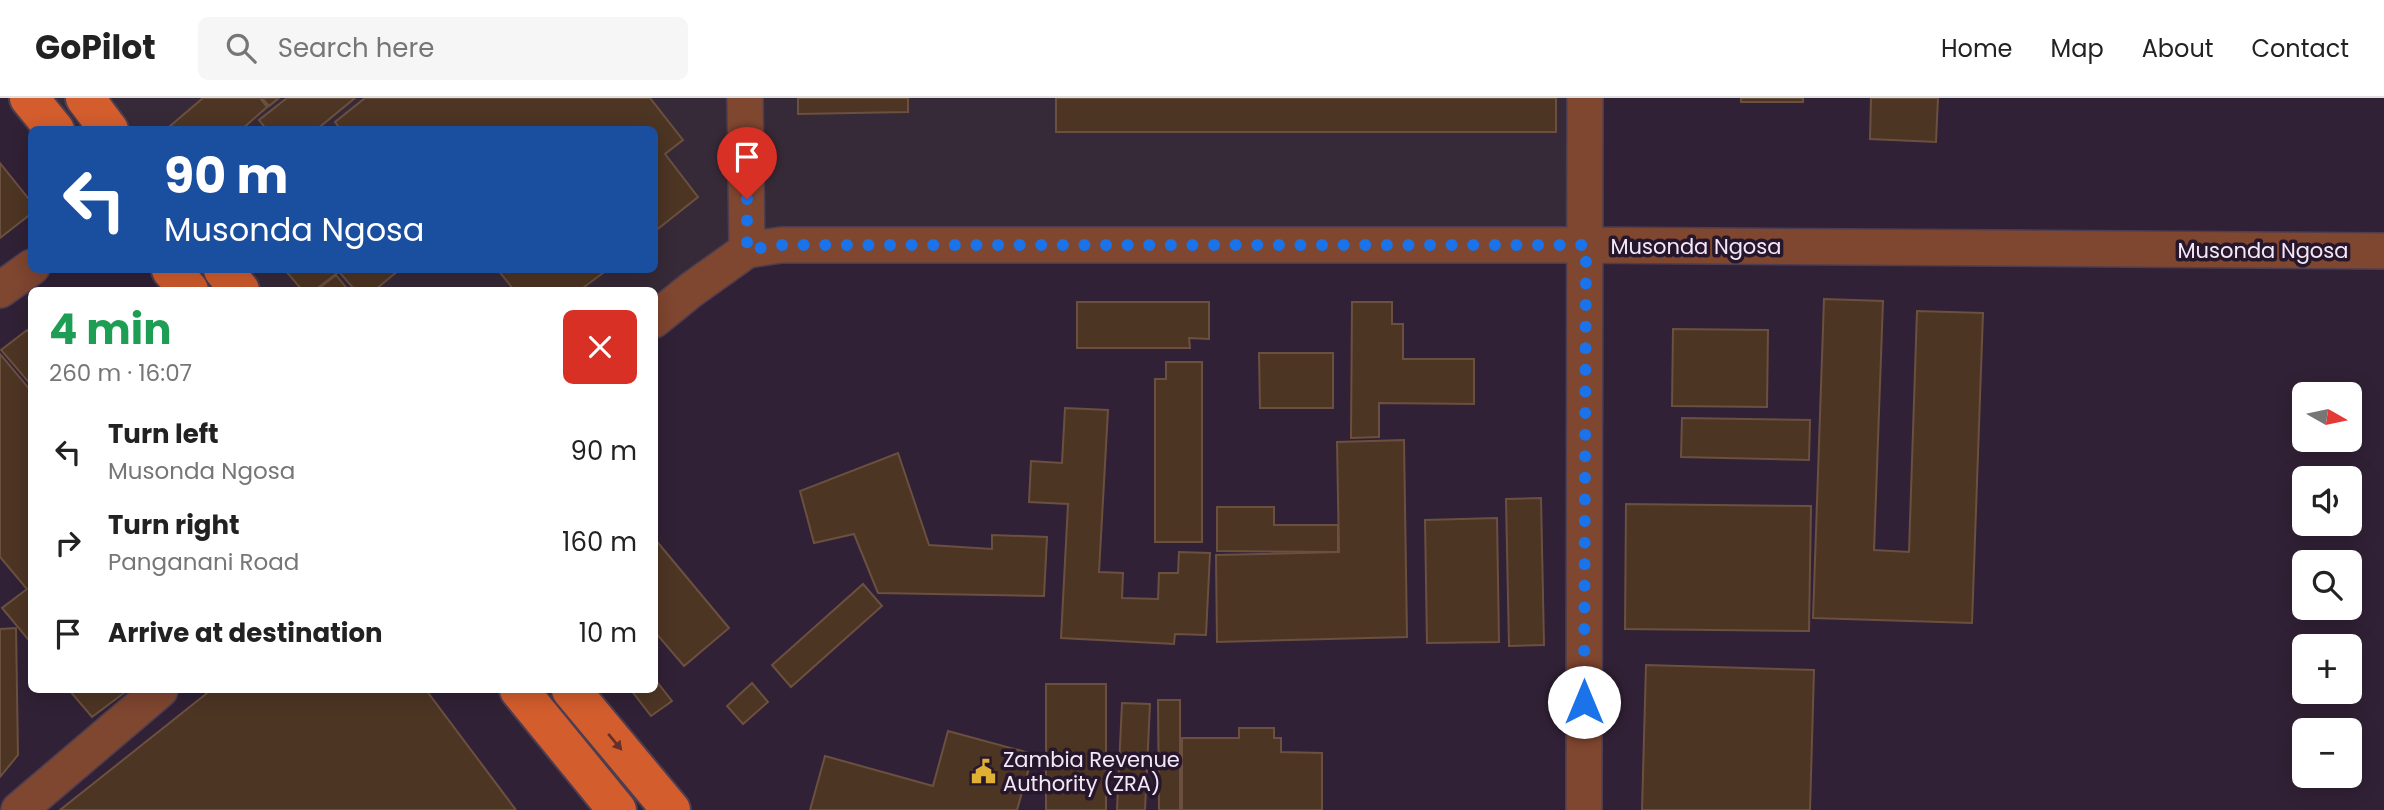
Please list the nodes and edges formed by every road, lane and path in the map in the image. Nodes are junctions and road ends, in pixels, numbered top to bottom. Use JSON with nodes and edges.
{"nodes":[{"id":1,"x":29,"y":98,"type":"edge"},
{"id":2,"x":85,"y":98,"type":"edge"},
{"id":3,"x":745,"y":98,"type":"edge"},
{"id":4,"x":1585,"y":98,"type":"edge"},
{"id":5,"x":52,"y":126,"type":"edge"},
{"id":6,"x":106,"y":126,"type":"edge"},
{"id":7,"x":1586,"y":245,"type":"junction"},
{"id":8,"x":747,"y":250,"type":"junction"},
{"id":9,"x":2384,"y":251,"type":"edge"},
{"id":10,"x":28,"y":270,"type":"edge"},
{"id":11,"x":174,"y":273,"type":"edge"},
{"id":12,"x":226,"y":273,"type":"edge"},
{"id":13,"x":186,"y":287,"type":"edge"},
{"id":14,"x":237,"y":287,"type":"edge"},
{"id":15,"x":0,"y":290,"type":"edge"},
{"id":16,"x":658,"y":317,"type":"edge"},
{"id":17,"x":156,"y":693,"type":"edge"},
{"id":18,"x":521,"y":693,"type":"edge"},
{"id":19,"x":574,"y":693,"type":"edge"},
{"id":20,"x":19,"y":810,"type":"edge"},
{"id":21,"x":617,"y":810,"type":"edge"},
{"id":22,"x":671,"y":810,"type":"edge"},
{"id":23,"x":1584,"y":810,"type":"edge"}],
"edges":[{"from":1,"to":5,"type":"main road"},
{"from":2,"to":6,"type":"main road"},
{"from":3,"to":8,"type":"street"},
{"from":4,"to":7,"type":"street"},
{"from":7,"to":8,"type":"street","name":"Musonda Ngosa"},
{"from":7,"to":9,"type":"street","name":"Musonda Ngosa"},
{"from":7,"to":23,"type":"street"},
{"from":8,"to":16,"type":"street","name":"Musonda Ngosa"},
{"from":10,"to":15,"type":"street"},
{"from":11,"to":13,"type":"main road"},
{"from":12,"to":14,"type":"main road"},
{"from":17,"to":20,"type":"street"},
{"from":18,"to":21,"type":"main road"},
{"from":19,"to":22,"type":"main road","one_way":true}]}
